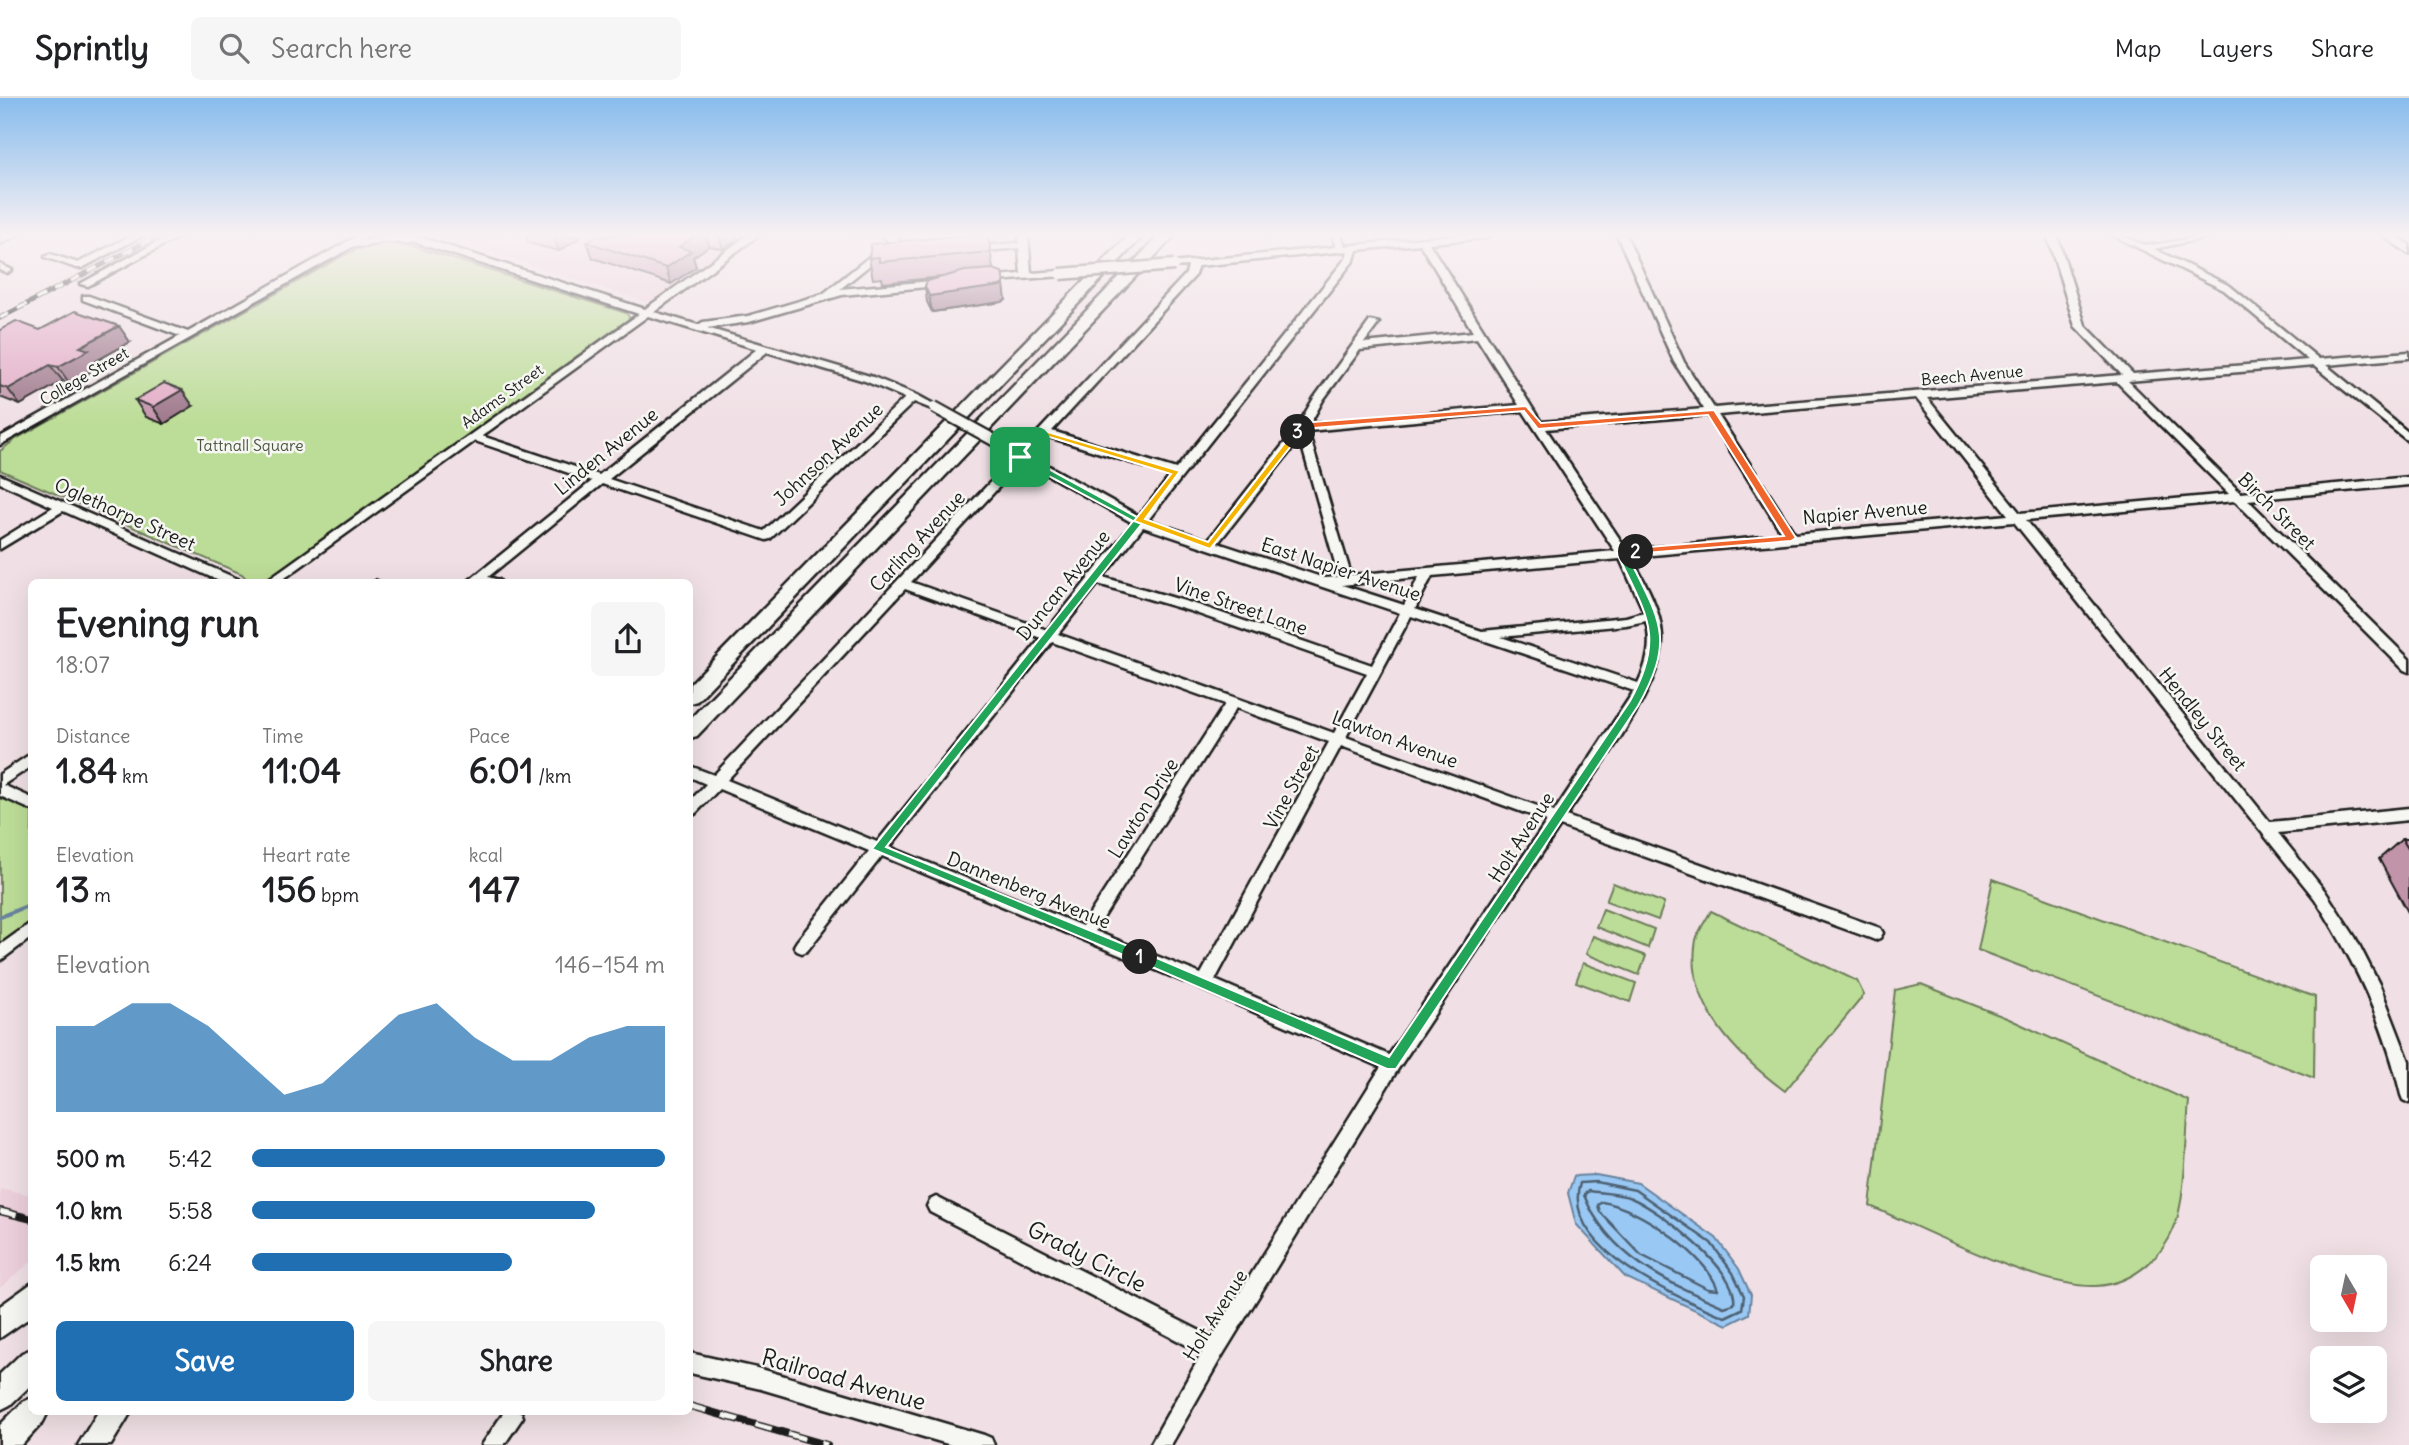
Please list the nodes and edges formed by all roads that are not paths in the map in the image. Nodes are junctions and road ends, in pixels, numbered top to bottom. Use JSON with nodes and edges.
{"nodes":[{"id":1,"x":86,"y":298,"type":"dead end"},
{"id":2,"x":254,"y":298,"type":"edge"},
{"id":3,"x":598,"y":298,"type":"edge"},
{"id":4,"x":667,"y":298,"type":"edge"},
{"id":5,"x":821,"y":298,"type":"edge"},
{"id":6,"x":1076,"y":298,"type":"edge"},
{"id":7,"x":1107,"y":298,"type":"edge"},
{"id":8,"x":1170,"y":298,"type":"edge"},
{"id":9,"x":1319,"y":298,"type":"edge"},
{"id":10,"x":1458,"y":298,"type":"edge"},
{"id":11,"x":1650,"y":298,"type":"edge"},
{"id":12,"x":2071,"y":298,"type":"edge"},
{"id":13,"x":2239,"y":298,"type":"edge"},
{"id":14,"x":646,"y":313,"type":"junction"},
{"id":15,"x":749,"y":319,"type":"junction"},
{"id":16,"x":1374,"y":323,"type":"dead end"},
{"id":17,"x":688,"y":325,"type":"junction"},
{"id":18,"x":1480,"y":334,"type":"junction"},
{"id":19,"x":188,"y":335,"type":"junction"},
{"id":20,"x":1358,"y":347,"type":"junction"},
{"id":21,"x":765,"y":348,"type":"junction"},
{"id":22,"x":2409,"y":355,"type":"edge"},
{"id":23,"x":2319,"y":362,"type":"junction"},
{"id":24,"x":2125,"y":378,"type":"junction"},
{"id":25,"x":1919,"y":395,"type":"junction"},
{"id":26,"x":914,"y":397,"type":"junction"},
{"id":27,"x":1526,"y":408,"type":"junction"},
{"id":28,"x":1710,"y":412,"type":"junction"},
{"id":29,"x":1538,"y":426,"type":"junction"},
{"id":30,"x":1302,"y":428,"type":"junction"},
{"id":31,"x":1044,"y":432,"type":"junction"},
{"id":32,"x":475,"y":437,"type":"junction"},
{"id":33,"x":2409,"y":439,"type":"edge"},
{"id":34,"x":0,"y":442,"type":"edge"},
{"id":35,"x":1020,"y":457,"type":"junction"},
{"id":36,"x":1177,"y":473,"type":"junction"},
{"id":37,"x":0,"y":479,"type":"edge"},
{"id":38,"x":601,"y":479,"type":"junction"},
{"id":39,"x":2409,"y":481,"type":"edge"},
{"id":40,"x":2239,"y":497,"type":"junction"},
{"id":41,"x":63,"y":506,"type":"junction"},
{"id":42,"x":2016,"y":517,"type":"junction"},
{"id":43,"x":1139,"y":521,"type":"junction"},
{"id":44,"x":1791,"y":538,"type":"junction"},
{"id":45,"x":0,"y":545,"type":"edge"},
{"id":46,"x":1210,"y":546,"type":"junction"},
{"id":47,"x":1622,"y":553,"type":"junction"},
{"id":48,"x":1429,"y":571,"type":"junction"},
{"id":49,"x":227,"y":579,"type":"edge"},
{"id":50,"x":275,"y":579,"type":"edge"},
{"id":51,"x":476,"y":579,"type":"edge"},
{"id":52,"x":1093,"y":579,"type":"junction"},
{"id":53,"x":1346,"y":579,"type":"junction"},
{"id":54,"x":1325,"y":582,"type":"junction"},
{"id":55,"x":902,"y":583,"type":"junction"},
{"id":56,"x":1408,"y":612,"type":"junction"},
{"id":57,"x":1652,"y":615,"type":"junction"},
{"id":58,"x":1479,"y":635,"type":"junction"},
{"id":59,"x":1047,"y":636,"type":"junction"},
{"id":60,"x":2409,"y":667,"type":"edge"},
{"id":61,"x":1376,"y":671,"type":"junction"},
{"id":62,"x":1642,"y":689,"type":"junction"},
{"id":63,"x":693,"y":693,"type":"edge"},
{"id":64,"x":1233,"y":702,"type":"junction"},
{"id":65,"x":693,"y":727,"type":"edge"},
{"id":66,"x":1339,"y":740,"type":"junction"},
{"id":67,"x":28,"y":761,"type":"edge"},
{"id":68,"x":693,"y":772,"type":"edge"},
{"id":69,"x":0,"y":781,"type":"edge"},
{"id":70,"x":716,"y":781,"type":"junction"},
{"id":71,"x":0,"y":790,"type":"edge"},
{"id":72,"x":28,"y":803,"type":"edge"},
{"id":73,"x":693,"y":807,"type":"edge"},
{"id":74,"x":2409,"y":814,"type":"edge"},
{"id":75,"x":1557,"y":818,"type":"junction"},
{"id":76,"x":2267,"y":828,"type":"junction"},
{"id":77,"x":878,"y":849,"type":"junction"},
{"id":78,"x":28,"y":931,"type":"edge"},
{"id":79,"x":1875,"y":933,"type":"dead end"},
{"id":80,"x":1085,"y":934,"type":"junction"},
{"id":81,"x":802,"y":946,"type":"dead end"},
{"id":82,"x":0,"y":954,"type":"edge"},
{"id":83,"x":1205,"y":983,"type":"junction"},
{"id":84,"x":1391,"y":1064,"type":"junction"},
{"id":85,"x":2409,"y":1095,"type":"edge"},
{"id":86,"x":936,"y":1206,"type":"dead end"},
{"id":87,"x":28,"y":1300,"type":"edge"},
{"id":88,"x":0,"y":1324,"type":"edge"},
{"id":89,"x":1215,"y":1349,"type":"junction"},
{"id":90,"x":693,"y":1364,"type":"edge"},
{"id":91,"x":28,"y":1367,"type":"edge"},
{"id":92,"x":0,"y":1395,"type":"edge"},
{"id":93,"x":30,"y":1415,"type":"edge"},
{"id":94,"x":114,"y":1415,"type":"edge"},
{"id":95,"x":513,"y":1417,"type":"dead end"},
{"id":96,"x":2,"y":1445,"type":"edge"},
{"id":97,"x":93,"y":1445,"type":"edge"},
{"id":98,"x":492,"y":1445,"type":"edge"},
{"id":99,"x":984,"y":1445,"type":"edge"},
{"id":100,"x":1160,"y":1445,"type":"edge"}],
"edges":[{"from":1,"to":19,"type":"street"},
{"from":2,"to":19,"type":"street","name":"College Street"},
{"from":3,"to":14,"type":"street","name":"East Napier Avenue"},
{"from":4,"to":14,"type":"street","name":"Adams Street"},
{"from":5,"to":15,"type":"street"},
{"from":6,"to":63,"type":"highway"},
{"from":7,"to":65,"type":"highway"},
{"from":8,"to":31,"type":"street","name":"Carling Avenue"},
{"from":9,"to":36,"type":"street","name":"Duncan Avenue"},
{"from":10,"to":18,"type":"street","name":"Holt Avenue"},
{"from":11,"to":28,"type":"street"},
{"from":12,"to":24,"type":"street","name":"Birch Street"},
{"from":13,"to":23,"type":"street"},
{"from":14,"to":17,"type":"street","name":"East Napier Avenue"},
{"from":14,"to":32,"type":"street","name":"Adams Street"},
{"from":15,"to":17,"type":"street"},
{"from":15,"to":21,"type":"street"},
{"from":16,"to":20,"type":"street"},
{"from":17,"to":21,"type":"street","name":"East Napier Avenue"},
{"from":18,"to":20,"type":"street"},
{"from":18,"to":27,"type":"street","name":"Holt Avenue"},
{"from":19,"to":34,"type":"street","name":"College Street"},
{"from":20,"to":30,"type":"street"},
{"from":21,"to":26,"type":"street","name":"East Napier Avenue"},
{"from":21,"to":38,"type":"street","name":"Linden Avenue"},
{"from":22,"to":23,"type":"street","name":"Beech Avenue"},
{"from":23,"to":24,"type":"street","name":"Beech Avenue"},
{"from":23,"to":33,"type":"street"},
{"from":24,"to":25,"type":"street","name":"Beech Avenue"},
{"from":24,"to":40,"type":"street","name":"Birch Street"},
{"from":25,"to":28,"type":"street","name":"Beech Avenue"},
{"from":25,"to":42,"type":"street","name":"Hendley Street"},
{"from":26,"to":35,"type":"street","name":"East Napier Avenue","bridge":true},
{"from":26,"to":38,"type":"street","name":"Johnson Avenue"},
{"from":27,"to":29,"type":"street","name":"Holt Avenue"},
{"from":27,"to":30,"type":"street"},
{"from":28,"to":29,"type":"street","name":"Beech Avenue"},
{"from":28,"to":44,"type":"street"},
{"from":29,"to":47,"type":"street","name":"Holt Avenue"},
{"from":30,"to":46,"type":"street"},
{"from":30,"to":53,"type":"street"},
{"from":31,"to":35,"type":"street","name":"Carling Avenue"},
{"from":31,"to":36,"type":"street"},
{"from":32,"to":38,"type":"street"},
{"from":32,"to":50,"type":"street","name":"Adams Street"},
{"from":35,"to":43,"type":"street","name":"East Napier Avenue"},
{"from":35,"to":55,"type":"street","name":"Carling Avenue"},
{"from":36,"to":43,"type":"street","name":"Duncan Avenue"},
{"from":37,"to":41,"type":"street","name":"Oglethorpe Street"},
{"from":38,"to":51,"type":"street","name":"Linden Avenue"},
{"from":39,"to":40,"type":"street","name":"Napier Avenue"},
{"from":40,"to":42,"type":"street","name":"Napier Avenue"},
{"from":40,"to":60,"type":"street","name":"Birch Street"},
{"from":41,"to":45,"type":"street"},
{"from":41,"to":49,"type":"street","name":"Oglethorpe Street"},
{"from":42,"to":44,"type":"street","name":"Napier Avenue"},
{"from":42,"to":76,"type":"street","name":"Hendley Street"},
{"from":43,"to":46,"type":"street","name":"East Napier Avenue"},
{"from":43,"to":52,"type":"street","name":"Duncan Avenue"},
{"from":44,"to":47,"type":"street","name":"Napier Avenue"},
{"from":46,"to":54,"type":"street","name":"East Napier Avenue"},
{"from":47,"to":48,"type":"street","name":"Napier Avenue"},
{"from":47,"to":57,"type":"street","name":"Holt Avenue"},
{"from":48,"to":53,"type":"street","name":"Napier Avenue"},
{"from":48,"to":56,"type":"street","name":"Vine Street"},
{"from":52,"to":59,"type":"street","name":"Duncan Avenue"},
{"from":52,"to":61,"type":"street","name":"Vine Street Lane"},
{"from":53,"to":54,"type":"street","name":"Napier Avenue"},
{"from":54,"to":56,"type":"street","name":"East Napier Avenue"},
{"from":55,"to":59,"type":"street","name":"Lawton Avenue"},
{"from":55,"to":70,"type":"street","name":"Carling Avenue"},
{"from":56,"to":58,"type":"street","name":"East Napier Avenue"},
{"from":56,"to":61,"type":"street","name":"Vine Street"},
{"from":57,"to":58,"type":"street"},
{"from":57,"to":62,"type":"street","name":"Holt Avenue"},
{"from":58,"to":62,"type":"street","name":"East Napier Avenue"},
{"from":59,"to":64,"type":"street","name":"Lawton Avenue"},
{"from":59,"to":77,"type":"street","name":"Duncan Avenue"},
{"from":61,"to":66,"type":"street","name":"Vine Street"},
{"from":62,"to":75,"type":"street","name":"Holt Avenue"},
{"from":64,"to":66,"type":"street","name":"Lawton Avenue"},
{"from":64,"to":80,"type":"street","name":"Lawton Drive"},
{"from":66,"to":75,"type":"street","name":"Lawton Avenue"},
{"from":66,"to":83,"type":"street","name":"Vine Street"},
{"from":67,"to":69,"type":"street"},
{"from":68,"to":70,"type":"street","name":"Dannenberg Avenue"},
{"from":70,"to":73,"type":"street","name":"Carling Avenue"},
{"from":70,"to":77,"type":"street","name":"Dannenberg Avenue"},
{"from":71,"to":72,"type":"street"},
{"from":74,"to":76,"type":"street"},
{"from":75,"to":79,"type":"street","name":"Lawton Avenue"},
{"from":75,"to":84,"type":"street","name":"Holt Avenue"},
{"from":76,"to":85,"type":"street","name":"Hendley Street"},
{"from":77,"to":80,"type":"street","name":"Dannenberg Avenue"},
{"from":77,"to":81,"type":"street","name":"Duncan Avenue"},
{"from":78,"to":82,"type":"street"},
{"from":80,"to":83,"type":"street","name":"Dannenberg Avenue"},
{"from":83,"to":84,"type":"street","name":"Dannenberg Avenue"},
{"from":84,"to":89,"type":"street","name":"Holt Avenue"},
{"from":86,"to":89,"type":"street","name":"Grady Circle"},
{"from":87,"to":88,"type":"highway"},
{"from":89,"to":100,"type":"street","name":"Holt Avenue"},
{"from":90,"to":99,"type":"street","name":"Railroad Avenue"},
{"from":91,"to":92,"type":"highway"},
{"from":93,"to":96,"type":"highway"},
{"from":94,"to":97,"type":"highway"},
{"from":95,"to":98,"type":"street"}]}
